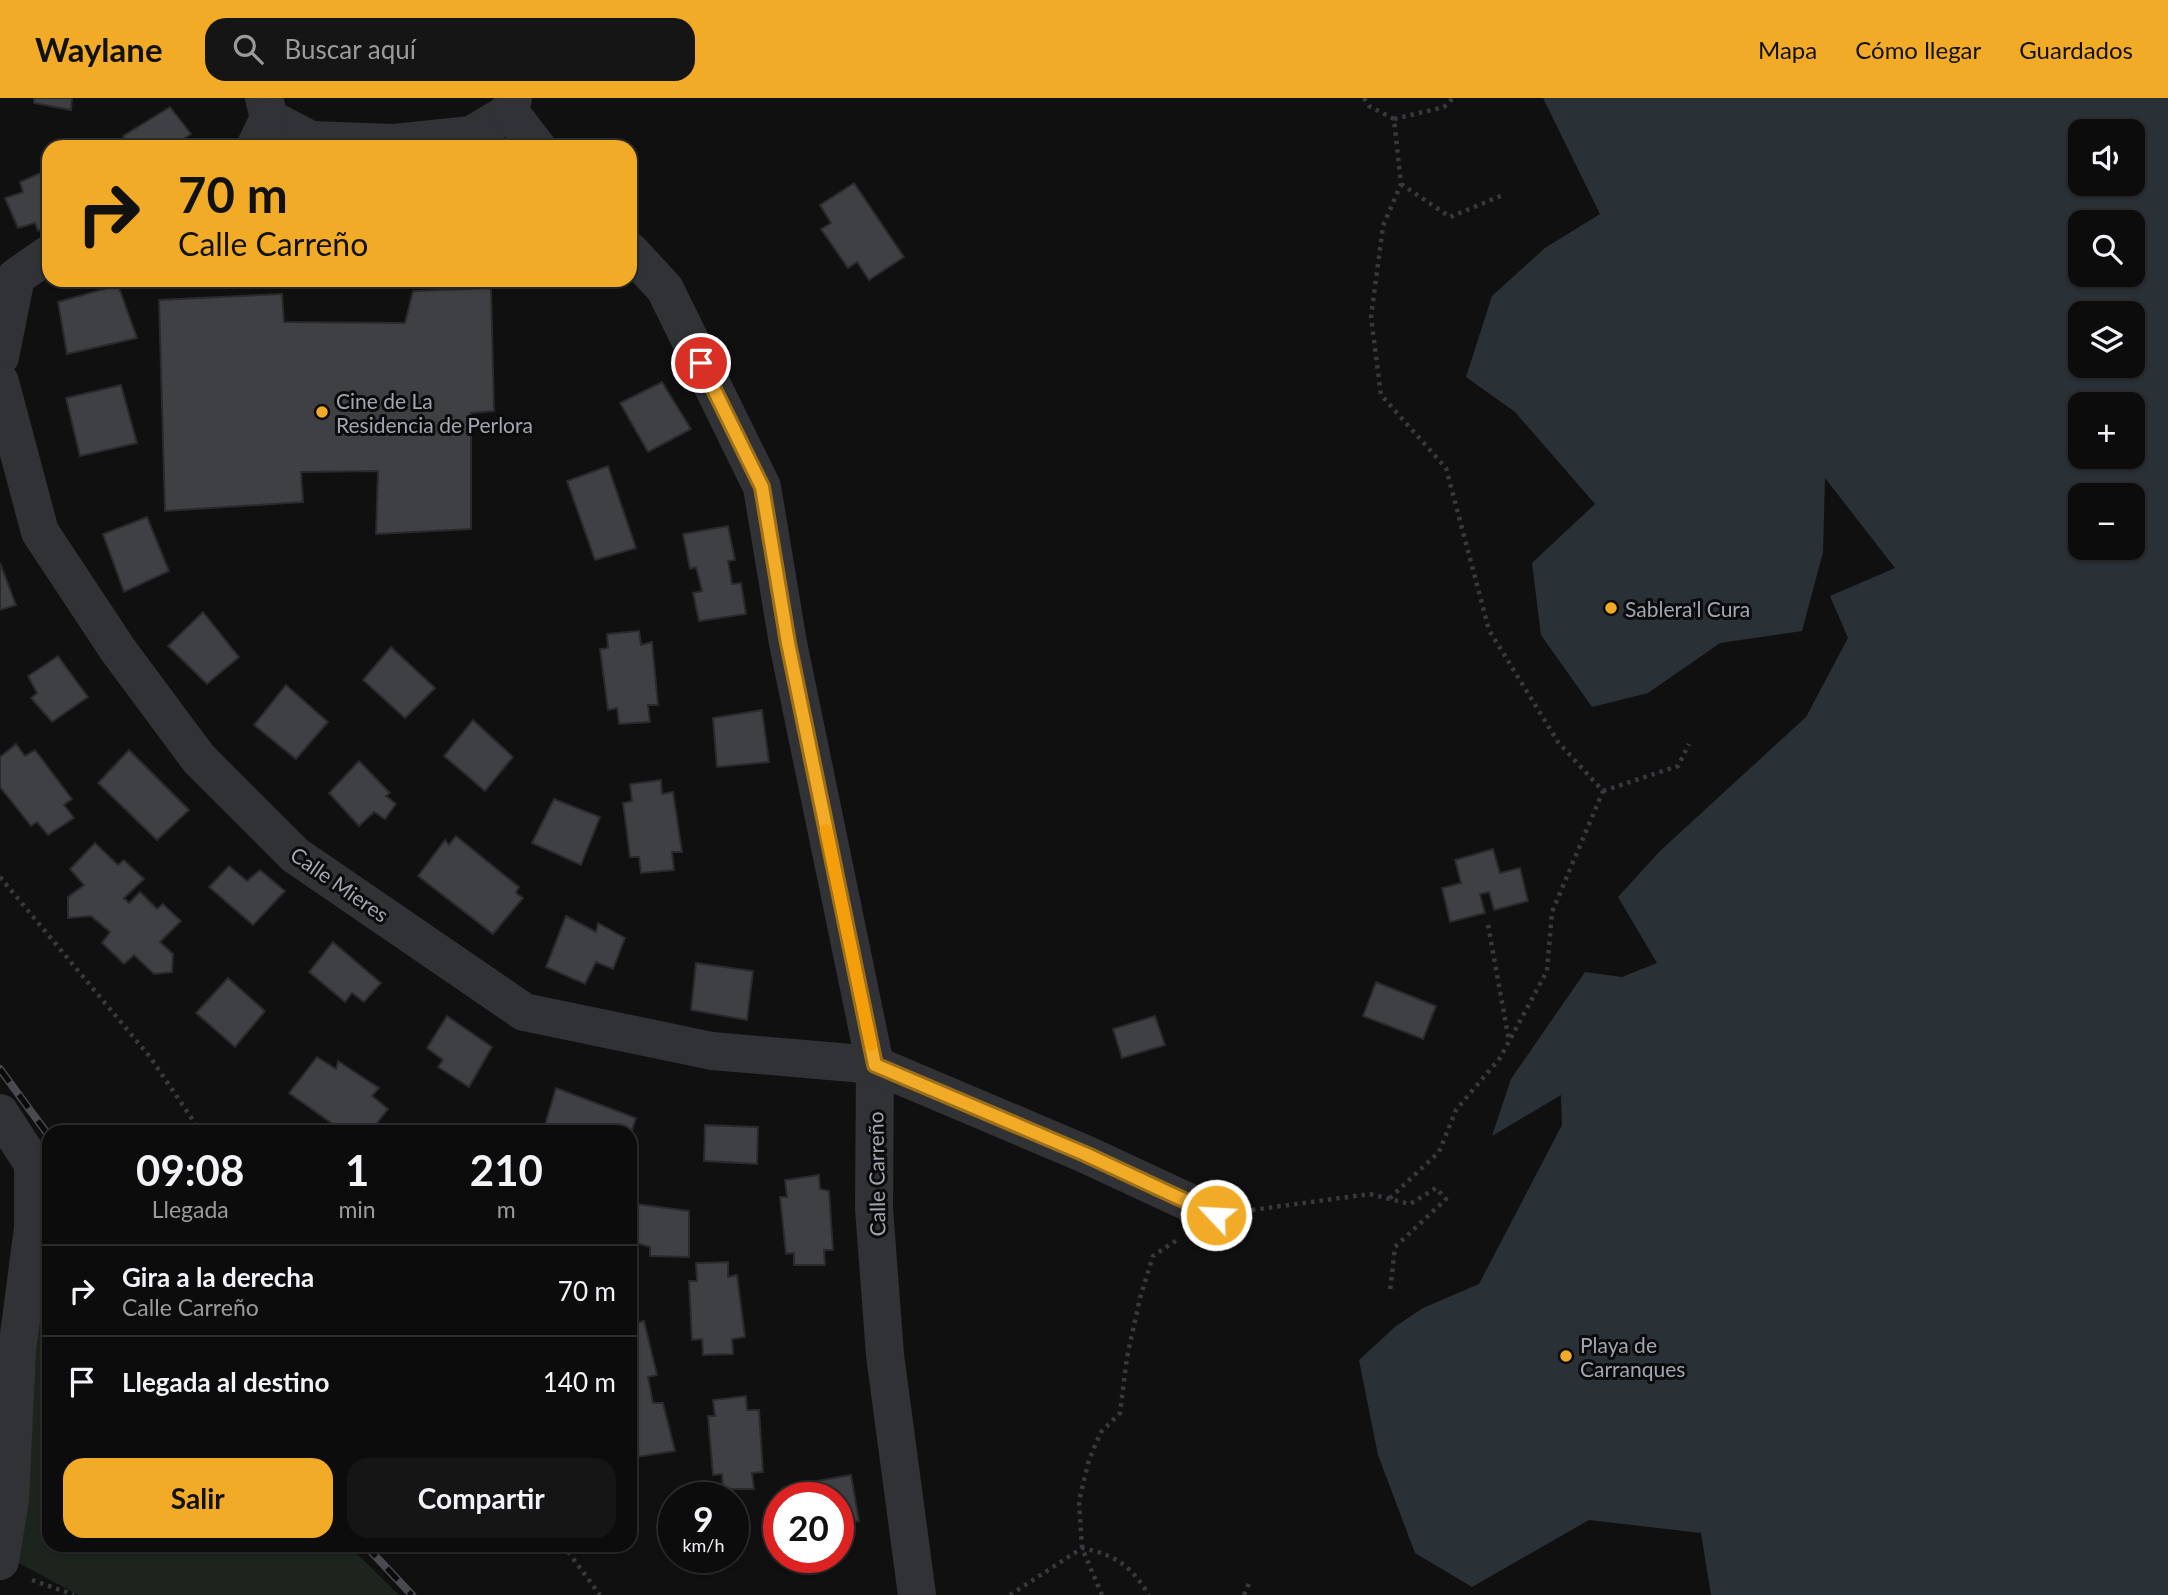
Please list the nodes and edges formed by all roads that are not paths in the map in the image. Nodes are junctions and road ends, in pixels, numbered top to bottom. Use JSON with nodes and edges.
{"nodes":[{"id":1,"x":512,"y":105,"type":"edge"},
{"id":2,"x":263,"y":121,"type":"edge"},
{"id":3,"x":311,"y":140,"type":"edge"},
{"id":4,"x":423,"y":140,"type":"edge"},
{"id":5,"x":533,"y":140,"type":"edge"},
{"id":6,"x":42,"y":259,"type":"edge"},
{"id":7,"x":637,"y":259,"type":"edge"},
{"id":8,"x":0,"y":357,"type":"edge"},
{"id":9,"x":0,"y":382,"type":"edge"},
{"id":10,"x":875,"y":1065,"type":"junction"},
{"id":11,"x":0,"y":1113,"type":"edge"},
{"id":12,"x":1216,"y":1215,"type":"road end"},
{"id":13,"x":12,"y":1569,"type":"edge"},
{"id":14,"x":917,"y":1595,"type":"edge"}],
"edges":[{"from":1,"to":4,"type":"street"},
{"from":1,"to":5,"type":"street"},
{"from":2,"to":3,"type":"street"},
{"from":6,"to":8,"type":"street"},
{"from":7,"to":10,"type":"street","name":"Calle Carreño"},
{"from":9,"to":10,"type":"street","name":"Calle Mieres"},
{"from":10,"to":12,"type":"street","name":"Calle Mieres"},
{"from":10,"to":14,"type":"street","name":"Calle Carreño"},
{"from":11,"to":13,"type":"street"}]}
